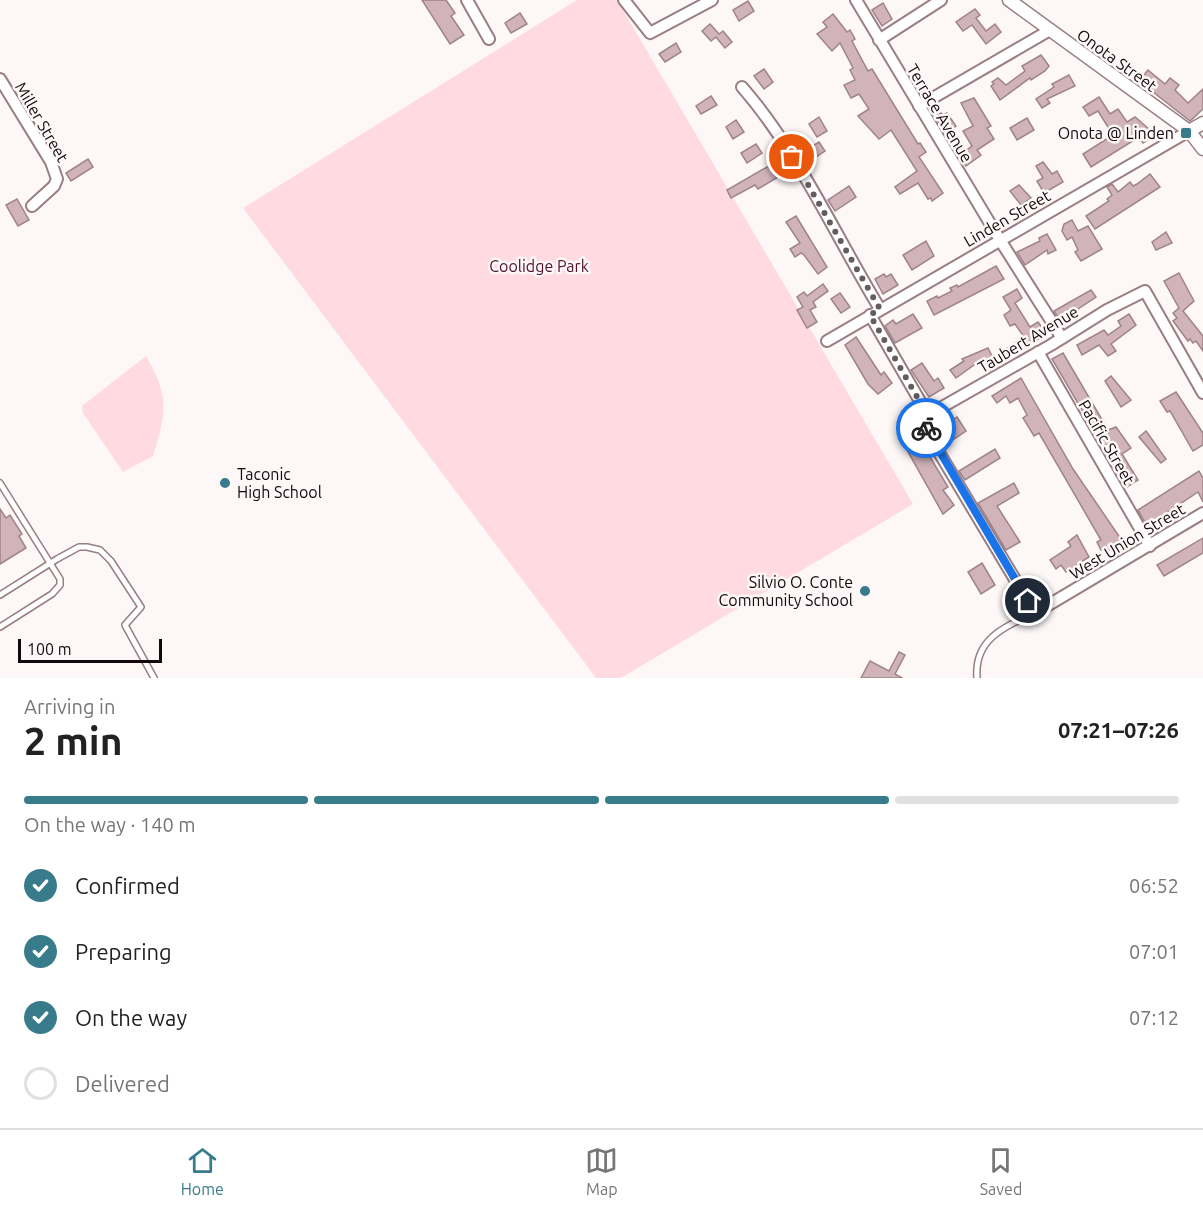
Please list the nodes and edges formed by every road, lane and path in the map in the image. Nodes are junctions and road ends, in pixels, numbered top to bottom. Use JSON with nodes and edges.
{"nodes":[{"id":1,"x":467,"y":0,"type":"edge"},
{"id":2,"x":624,"y":0,"type":"edge"},
{"id":3,"x":712,"y":0,"type":"edge"},
{"id":4,"x":856,"y":0,"type":"edge"},
{"id":5,"x":941,"y":0,"type":"edge"},
{"id":6,"x":1009,"y":0,"type":"edge"},
{"id":7,"x":1050,"y":30,"type":"junction"},
{"id":8,"x":489,"y":39,"type":"dead end"},
{"id":9,"x":879,"y":40,"type":"junction"},
{"id":10,"x":0,"y":79,"type":"edge"},
{"id":11,"x":742,"y":87,"type":"dead end"},
{"id":12,"x":919,"y":106,"type":"junction"},
{"id":13,"x":1203,"y":123,"type":"edge"},
{"id":14,"x":1189,"y":131,"type":"junction"},
{"id":15,"x":1203,"y":149,"type":"edge"},
{"id":16,"x":32,"y":206,"type":"dead end"},
{"id":17,"x":1000,"y":240,"type":"junction"},
{"id":18,"x":880,"y":309,"type":"junction"},
{"id":19,"x":870,"y":315,"type":"junction"},
{"id":20,"x":1062,"y":338,"type":"junction"},
{"id":21,"x":827,"y":341,"type":"dead end"},
{"id":22,"x":1038,"y":352,"type":"junction"},
{"id":23,"x":1203,"y":393,"type":"edge"},
{"id":24,"x":928,"y":416,"type":"junction"},
{"id":25,"x":0,"y":483,"type":"edge"},
{"id":26,"x":1203,"y":513,"type":"edge"},
{"id":27,"x":1150,"y":546,"type":"junction"},
{"id":28,"x":50,"y":564,"type":"junction"},
{"id":29,"x":0,"y":595,"type":"edge"},
{"id":30,"x":1035,"y":613,"type":"junction"},
{"id":31,"x":0,"y":627,"type":"edge"},
{"id":32,"x":154,"y":678,"type":"edge"},
{"id":33,"x":977,"y":678,"type":"edge"}],
"edges":[{"from":1,"to":8,"type":"street"},
{"from":2,"to":3,"type":"street"},
{"from":4,"to":9,"type":"street","name":"Terrace Avenue"},
{"from":5,"to":9,"type":"street"},
{"from":6,"to":7,"type":"street","name":"Onota Street"},
{"from":7,"to":12,"type":"street"},
{"from":7,"to":14,"type":"street","name":"Onota Street"},
{"from":9,"to":12,"type":"street","name":"Terrace Avenue"},
{"from":10,"to":16,"type":"street","name":"Miller Street"},
{"from":11,"to":18,"type":"street"},
{"from":12,"to":17,"type":"street","name":"Terrace Avenue"},
{"from":13,"to":14,"type":"street","name":"Linden Street"},
{"from":14,"to":15,"type":"street","name":"Onota Street"},
{"from":14,"to":17,"type":"street","name":"Linden Street"},
{"from":17,"to":18,"type":"street","name":"Linden Street"},
{"from":17,"to":20,"type":"street","name":"Terrace Avenue"},
{"from":18,"to":19,"type":"street","name":"Linden Street"},
{"from":19,"to":21,"type":"street","name":"Linden Street"},
{"from":19,"to":24,"type":"street"},
{"from":20,"to":22,"type":"street","name":"Taubert Avenue"},
{"from":20,"to":23,"type":"street","name":"Taubert Avenue"},
{"from":22,"to":24,"type":"street","name":"Taubert Avenue"},
{"from":22,"to":27,"type":"street","name":"Pacific Street"},
{"from":24,"to":30,"type":"street"},
{"from":25,"to":28,"type":"lane"},
{"from":26,"to":27,"type":"street","name":"West Union Street"},
{"from":27,"to":30,"type":"street","name":"West Union Street"},
{"from":28,"to":29,"type":"lane"},
{"from":28,"to":31,"type":"lane"},
{"from":28,"to":32,"type":"lane"},
{"from":30,"to":33,"type":"lane"}]}
